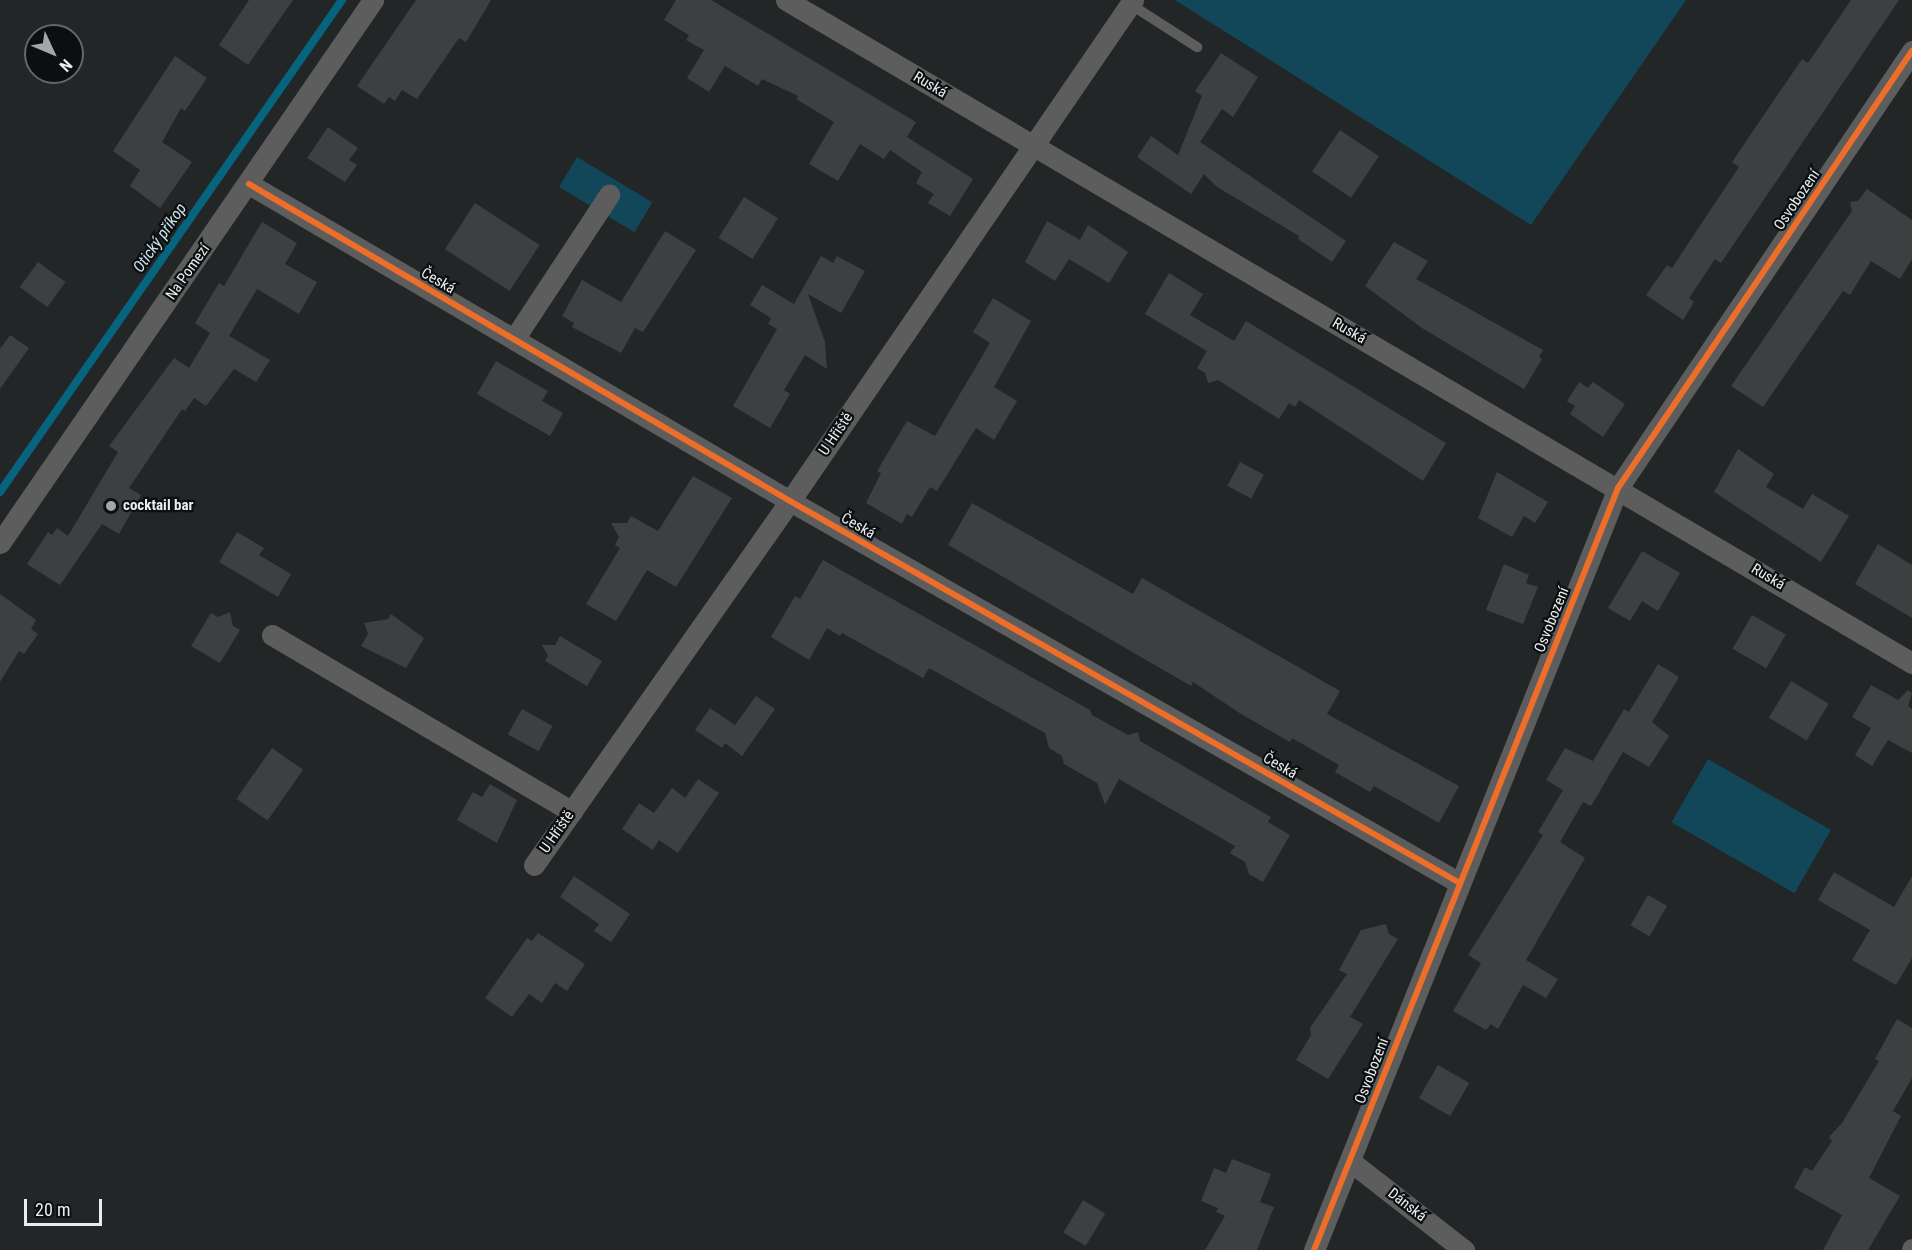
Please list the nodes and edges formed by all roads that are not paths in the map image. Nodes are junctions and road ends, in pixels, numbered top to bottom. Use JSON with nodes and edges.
{"nodes":[{"id":1,"x":374,"y":0,"type":"edge"},
{"id":2,"x":786,"y":0,"type":"edge"},
{"id":3,"x":1131,"y":2,"type":"edge"},
{"id":4,"x":1197,"y":47,"type":"dead end"},
{"id":5,"x":1912,"y":51,"type":"edge"},
{"id":6,"x":1033,"y":146,"type":"junction"},
{"id":7,"x":249,"y":184,"type":"junction"},
{"id":8,"x":609,"y":195,"type":"dead end"},
{"id":9,"x":513,"y":339,"type":"junction"},
{"id":10,"x":1618,"y":488,"type":"junction"},
{"id":11,"x":790,"y":501,"type":"junction"},
{"id":12,"x":0,"y":543,"type":"edge"},
{"id":13,"x":272,"y":635,"type":"dead end"},
{"id":14,"x":1912,"y":663,"type":"edge"},
{"id":15,"x":572,"y":812,"type":"junction"},
{"id":16,"x":534,"y":865,"type":"dead end"},
{"id":17,"x":1458,"y":882,"type":"junction"},
{"id":18,"x":1350,"y":1161,"type":"junction"},
{"id":19,"x":1314,"y":1250,"type":"edge"},
{"id":20,"x":1464,"y":1250,"type":"edge"}],
"edges":[{"from":1,"to":7,"type":"street","name":"Na Pomezí"},
{"from":2,"to":6,"type":"street","name":"Ruská"},
{"from":3,"to":4,"type":"lane"},
{"from":3,"to":6,"type":"street","name":"U Hřiště"},
{"from":5,"to":10,"type":"street","name":"Osvobození"},
{"from":6,"to":10,"type":"street","name":"Ruská"},
{"from":6,"to":11,"type":"street","name":"U Hřiště"},
{"from":7,"to":9,"type":"street","name":"Česká"},
{"from":7,"to":12,"type":"street","name":"Na Pomezí"},
{"from":8,"to":9,"type":"street"},
{"from":9,"to":11,"type":"street","name":"Česká"},
{"from":10,"to":14,"type":"street","name":"Ruská"},
{"from":10,"to":17,"type":"street","name":"Osvobození"},
{"from":11,"to":15,"type":"street","name":"U Hřiště"},
{"from":11,"to":17,"type":"street","name":"Česká"},
{"from":13,"to":15,"type":"street"},
{"from":15,"to":16,"type":"street","name":"U Hřiště"},
{"from":17,"to":18,"type":"street","name":"Osvobození"},
{"from":18,"to":19,"type":"street","name":"Osvobození"},
{"from":18,"to":20,"type":"street","name":"Dánská"}]}
